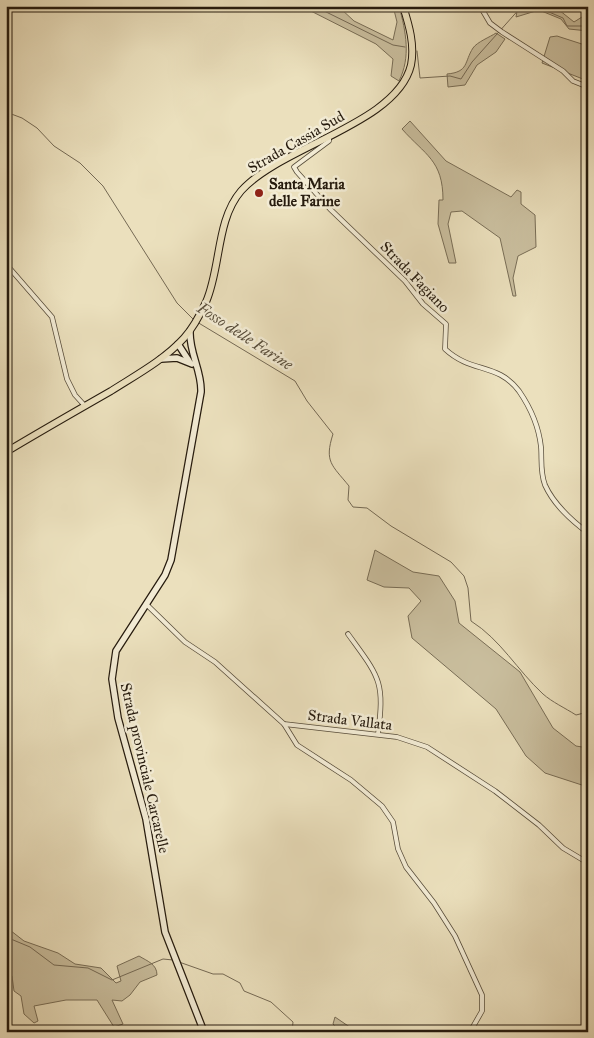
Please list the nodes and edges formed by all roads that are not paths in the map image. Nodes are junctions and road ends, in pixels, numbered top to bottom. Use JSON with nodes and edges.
{"nodes":[{"id":1,"x":403,"y":6,"type":"edge"},
{"id":2,"x":480,"y":6,"type":"edge"},
{"id":3,"x":588,"y":87,"type":"edge"},
{"id":4,"x":329,"y":136,"type":"junction"},
{"id":5,"x":6,"y":264,"type":"edge"},
{"id":6,"x":190,"y":331,"type":"junction"},
{"id":7,"x":178,"y":344,"type":"junction"},
{"id":8,"x":193,"y":357,"type":"junction"},
{"id":9,"x":156,"y":361,"type":"junction"},
{"id":10,"x":192,"y":364,"type":"junction"},
{"id":11,"x":198,"y":371,"type":"junction"},
{"id":12,"x":85,"y":406,"type":"junction"},
{"id":13,"x":6,"y":452,"type":"edge"},
{"id":14,"x":588,"y":533,"type":"edge"},
{"id":15,"x":146,"y":604,"type":"junction"},
{"id":16,"x":348,"y":634,"type":"dead end"},
{"id":17,"x":284,"y":724,"type":"junction"},
{"id":18,"x":378,"y":734,"type":"junction"},
{"id":19,"x":588,"y":863,"type":"edge"},
{"id":20,"x":204,"y":1032,"type":"edge"},
{"id":21,"x":470,"y":1032,"type":"edge"}],
"edges":[{"from":1,"to":4,"type":"main road","name":"Strada Cassia Sud"},
{"from":2,"to":3,"type":"street"},
{"from":4,"to":6,"type":"main road","name":"Strada Cassia Sud"},
{"from":4,"to":14,"type":"street","name":"Strada Fagiano"},
{"from":5,"to":12,"type":"street"},
{"from":6,"to":7,"type":"main road","name":"Strada Cassia Sud"},
{"from":6,"to":8,"type":"main road","name":"Strada provinciale Carcarelle"},
{"from":7,"to":8,"type":"main road"},
{"from":7,"to":9,"type":"main road","name":"Strada Cassia Sud"},
{"from":7,"to":10,"type":"main road"},
{"from":8,"to":11,"type":"main road","name":"Strada provinciale Carcarelle"},
{"from":9,"to":10,"type":"main road"},
{"from":9,"to":12,"type":"main road","name":"Strada Cassia Sud"},
{"from":10,"to":11,"type":"main road"},
{"from":11,"to":15,"type":"main road","name":"Strada provinciale Carcarelle"},
{"from":12,"to":13,"type":"main road","name":"Strada Cassia Sud"},
{"from":15,"to":17,"type":"street"},
{"from":15,"to":20,"type":"main road","name":"Strada provinciale Carcarelle"},
{"from":16,"to":18,"type":"street"},
{"from":17,"to":18,"type":"street","name":"Strada Vallata"},
{"from":17,"to":21,"type":"street"},
{"from":18,"to":19,"type":"street","name":"Strada Vallata"}]}
